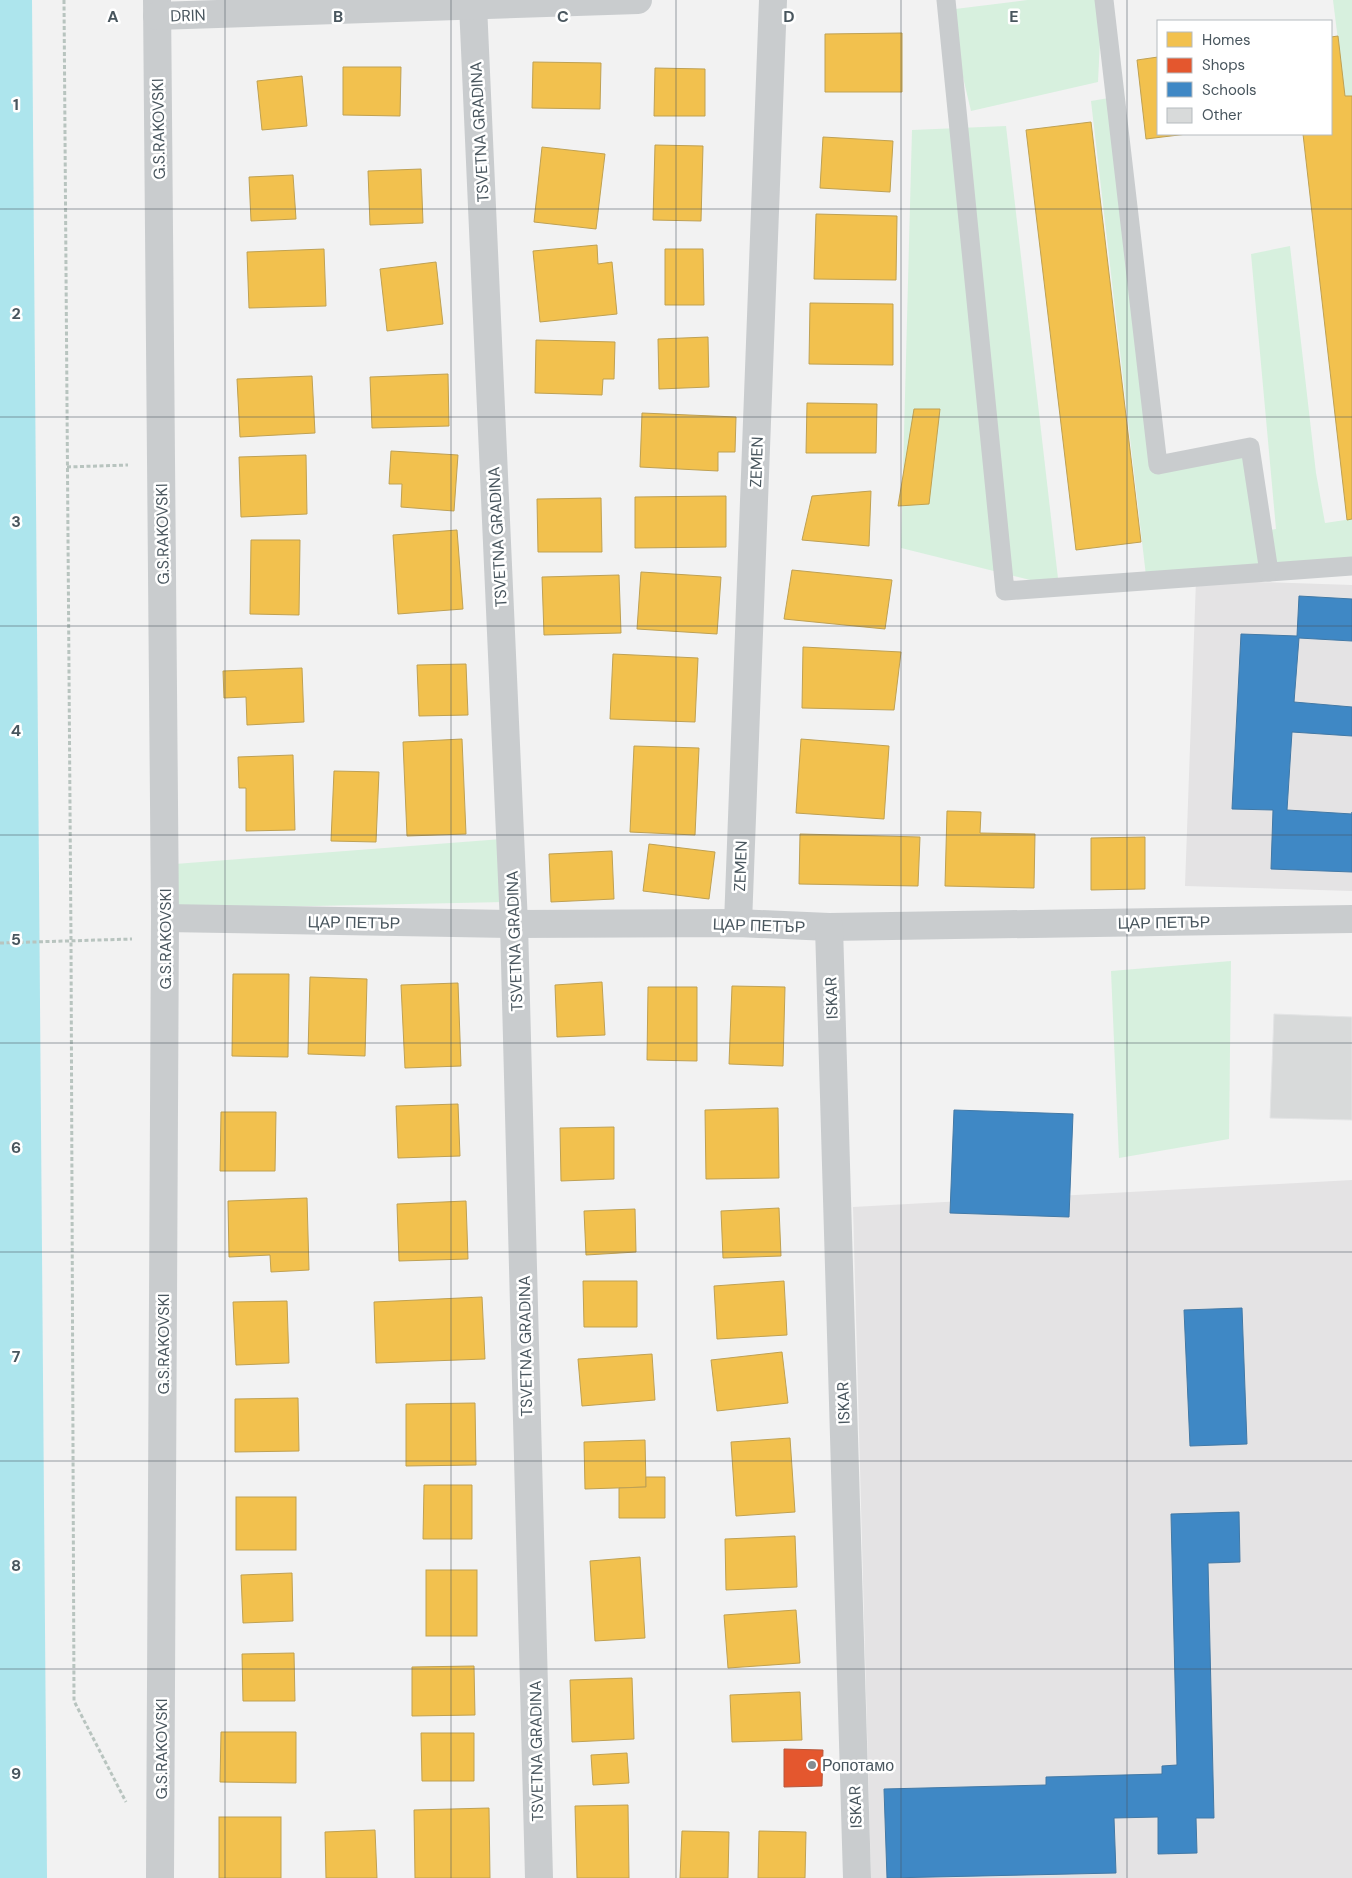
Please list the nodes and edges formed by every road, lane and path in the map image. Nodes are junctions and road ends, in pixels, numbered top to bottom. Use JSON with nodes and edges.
{"nodes":[{"id":1,"x":64,"y":0,"type":"edge"},
{"id":2,"x":638,"y":0,"type":"edge"},
{"id":3,"x":774,"y":0,"type":"edge"},
{"id":4,"x":946,"y":0,"type":"edge"},
{"id":5,"x":1104,"y":0,"type":"edge"},
{"id":6,"x":473,"y":5,"type":"junction"},
{"id":7,"x":157,"y":8,"type":"edge"},
{"id":8,"x":161,"y":464,"type":"junction"},
{"id":9,"x":67,"y":467,"type":"junction"},
{"id":10,"x":1352,"y":566,"type":"edge"},
{"id":11,"x":1269,"y":572,"type":"junction"},
{"id":12,"x":1352,"y":918,"type":"edge"},
{"id":13,"x":514,"y":924,"type":"junction"},
{"id":14,"x":738,"y":924,"type":"junction"},
{"id":15,"x":829,"y":927,"type":"junction"},
{"id":16,"x":165,"y":929,"type":"junction"},
{"id":17,"x":72,"y":941,"type":"junction"},
{"id":18,"x":0,"y":943,"type":"edge"},
{"id":19,"x":129,"y":1806,"type":"dead end"},
{"id":20,"x":160,"y":1878,"type":"edge"},
{"id":21,"x":539,"y":1878,"type":"edge"},
{"id":22,"x":857,"y":1878,"type":"edge"}],
"edges":[{"from":1,"to":9,"type":"path"},
{"from":2,"to":6,"type":"street","name":"DRIN"},
{"from":3,"to":14,"type":"street","name":"ZEMEN"},
{"from":4,"to":11,"type":"lane"},
{"from":5,"to":11,"type":"lane"},
{"from":6,"to":7,"type":"street","name":"DRIN"},
{"from":6,"to":13,"type":"street","name":"TSVETNA GRADINA"},
{"from":7,"to":8,"type":"street","name":"G.S.RAKOVSKI"},
{"from":8,"to":9,"type":"path"},
{"from":8,"to":16,"type":"street","name":"G.S.RAKOVSKI"},
{"from":9,"to":17,"type":"path"},
{"from":10,"to":11,"type":"lane"},
{"from":12,"to":15,"type":"street","name":"ЦАР ПЕТЪР"},
{"from":13,"to":14,"type":"street","name":"ЦАР ПЕТЪР"},
{"from":13,"to":16,"type":"street","name":"ЦАР ПЕТЪР"},
{"from":13,"to":21,"type":"street","name":"TSVETNA GRADINA"},
{"from":14,"to":15,"type":"street","name":"ЦАР ПЕТЪР"},
{"from":15,"to":22,"type":"street","name":"ISKAR"},
{"from":16,"to":17,"type":"path"},
{"from":16,"to":20,"type":"street","name":"G.S.RAKOVSKI"},
{"from":17,"to":18,"type":"path"},
{"from":17,"to":19,"type":"path"}]}
